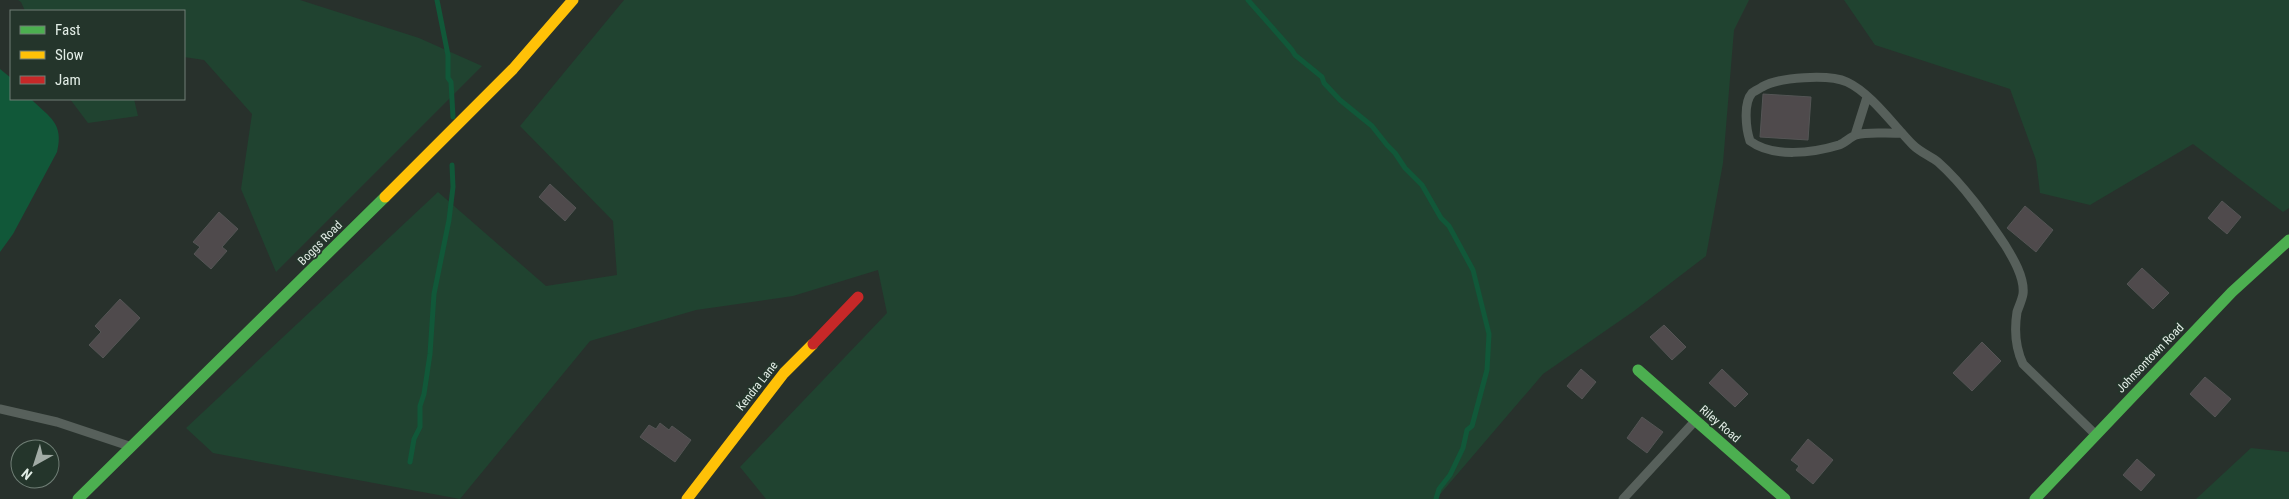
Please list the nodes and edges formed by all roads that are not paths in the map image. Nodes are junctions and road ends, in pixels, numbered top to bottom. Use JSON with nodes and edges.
{"nodes":[{"id":1,"x":573,"y":0,"type":"edge"},
{"id":2,"x":1867,"y":97,"type":"junction"},
{"id":3,"x":1902,"y":133,"type":"junction"},
{"id":4,"x":1855,"y":135,"type":"junction"},
{"id":5,"x":2289,"y":240,"type":"edge"},
{"id":6,"x":858,"y":296,"type":"dead end"},
{"id":7,"x":1638,"y":370,"type":"dead end"},
{"id":8,"x":0,"y":409,"type":"edge"},
{"id":9,"x":1695,"y":420,"type":"junction"},
{"id":10,"x":2096,"y":434,"type":"junction"},
{"id":11,"x":132,"y":447,"type":"junction"},
{"id":12,"x":78,"y":499,"type":"edge"},
{"id":13,"x":686,"y":499,"type":"edge"},
{"id":14,"x":1623,"y":499,"type":"edge"},
{"id":15,"x":1785,"y":499,"type":"edge"},
{"id":16,"x":2035,"y":499,"type":"edge"}],
"edges":[{"from":1,"to":11,"type":"street","name":"Boggs Road"},
{"from":2,"to":3,"type":"lane"},
{"from":2,"to":4,"type":"lane"},
{"from":2,"to":4,"type":"lane"},
{"from":3,"to":4,"type":"lane"},
{"from":3,"to":10,"type":"lane"},
{"from":5,"to":10,"type":"street","name":"Johnsontown Road"},
{"from":6,"to":13,"type":"street","name":"Kendra Lane"},
{"from":7,"to":9,"type":"street","name":"Riley Road"},
{"from":8,"to":11,"type":"lane"},
{"from":9,"to":14,"type":"lane"},
{"from":9,"to":15,"type":"street","name":"Riley Road"},
{"from":10,"to":16,"type":"street","name":"Johnsontown Road"},
{"from":11,"to":12,"type":"street","name":"Boggs Road"}]}
